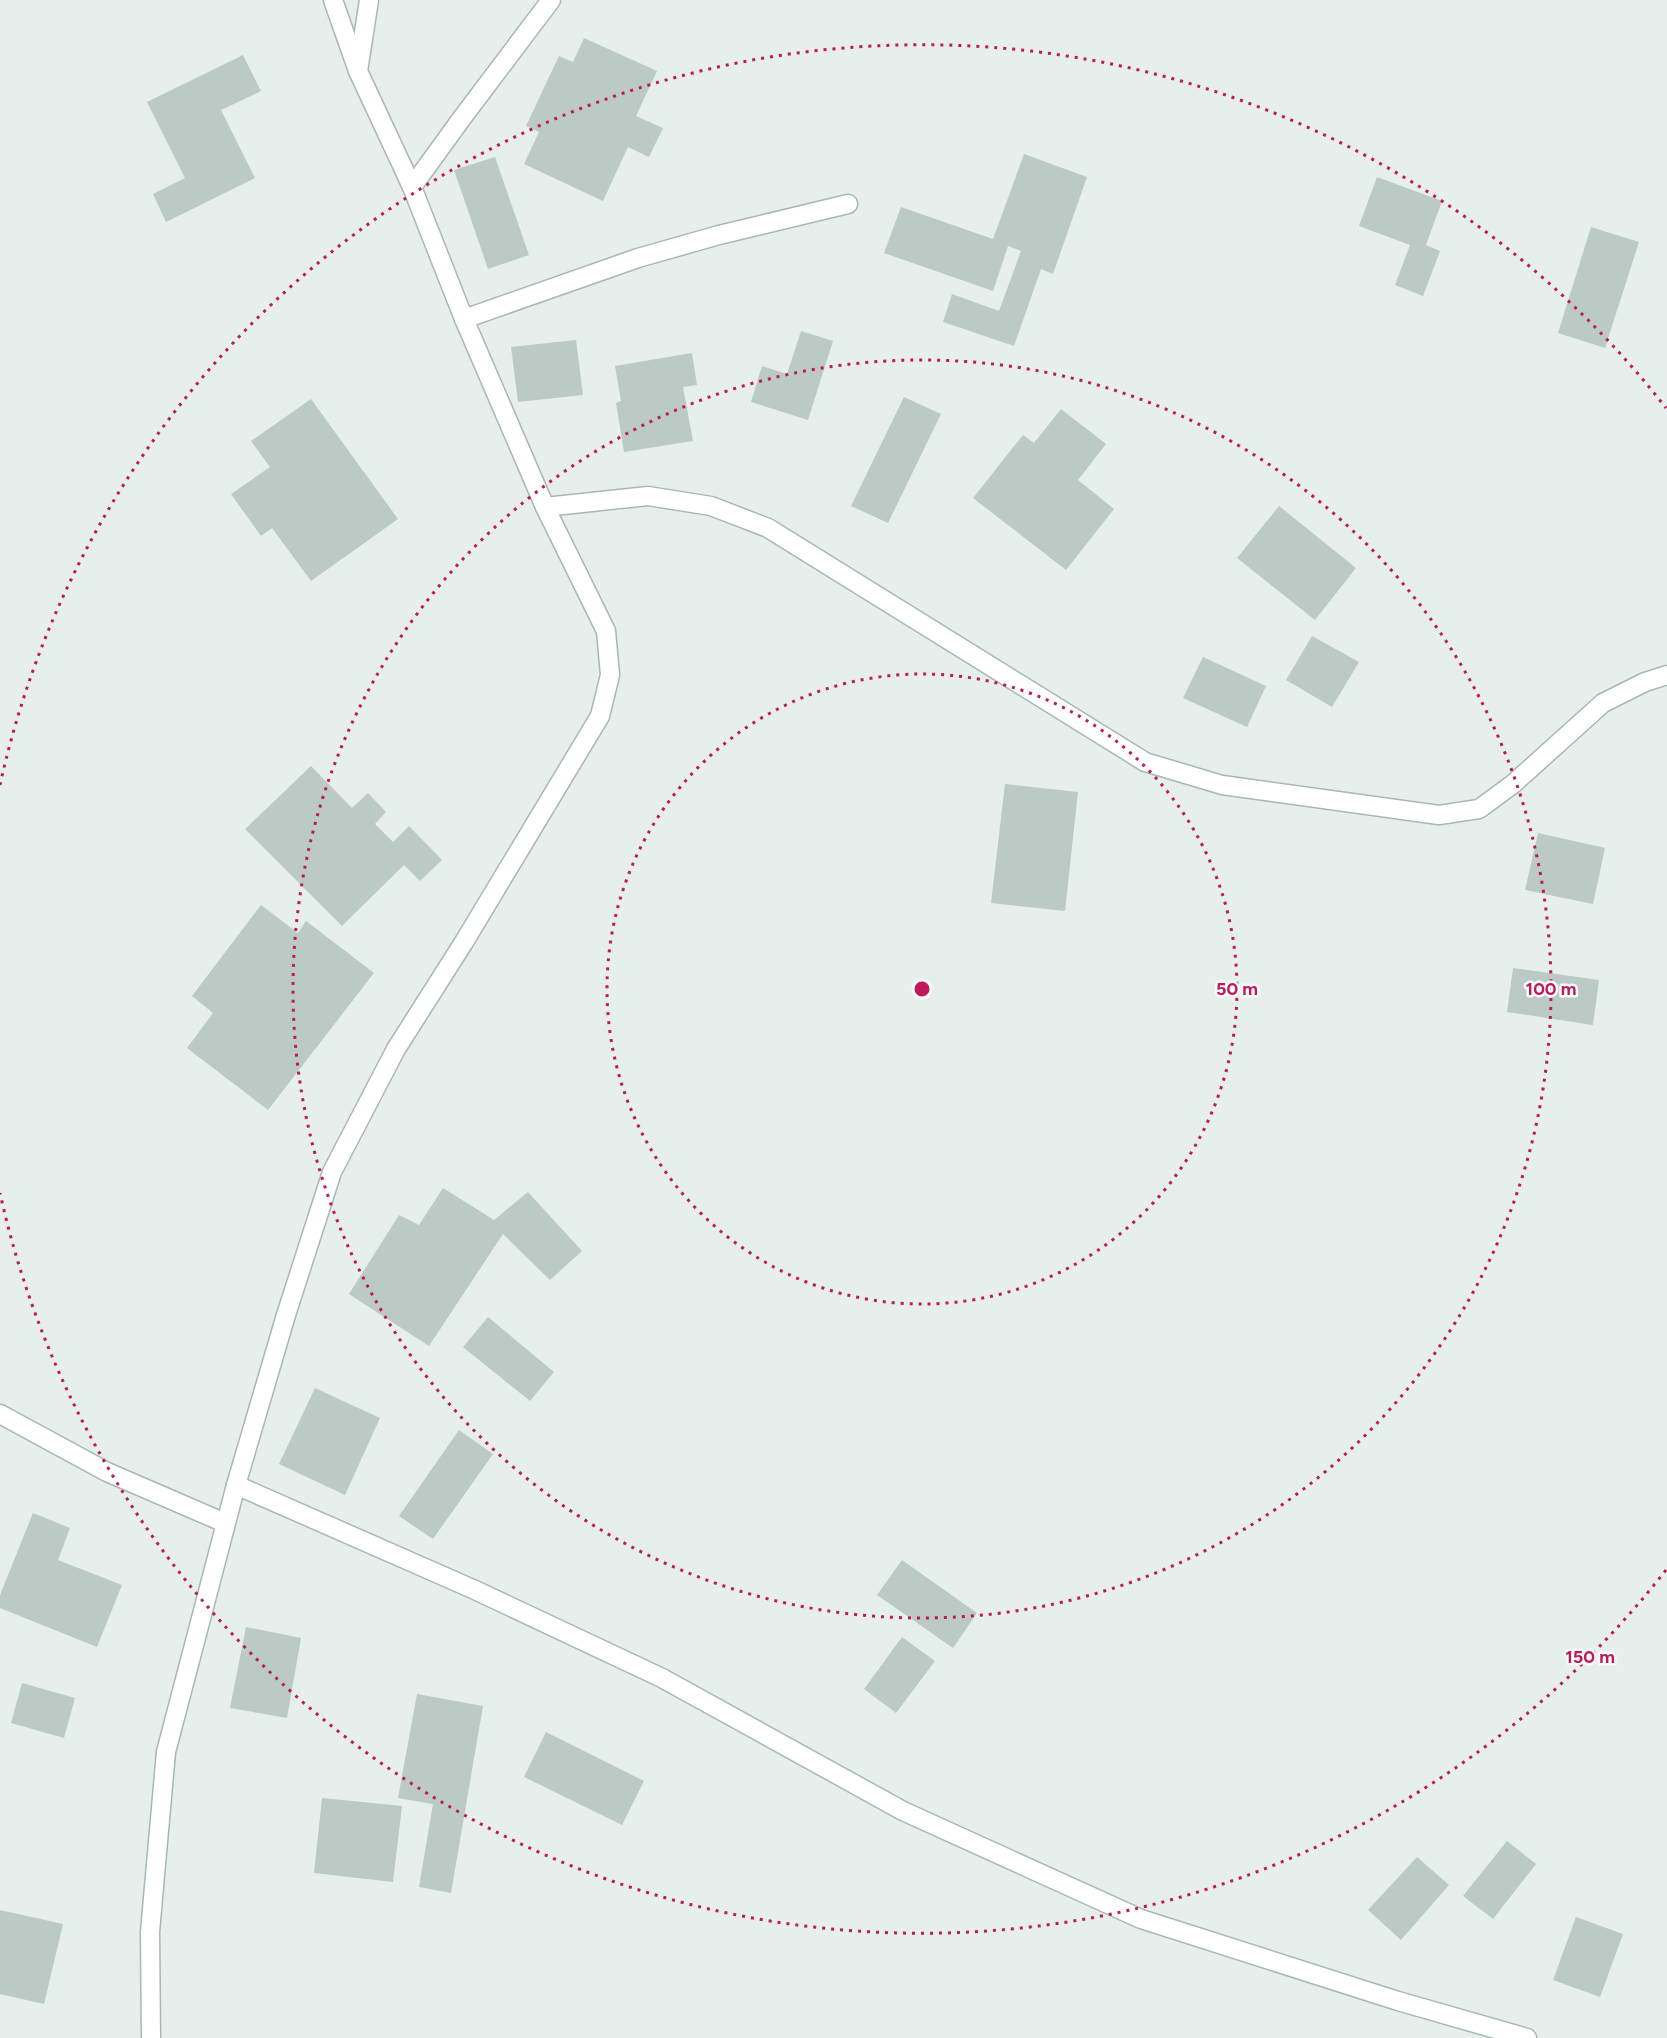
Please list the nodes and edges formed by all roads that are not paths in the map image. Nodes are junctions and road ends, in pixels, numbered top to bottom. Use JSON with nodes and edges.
{"nodes":[{"id":1,"x":333,"y":0,"type":"edge"},
{"id":2,"x":369,"y":0,"type":"edge"},
{"id":3,"x":551,"y":0,"type":"edge"},
{"id":4,"x":358,"y":71,"type":"junction"},
{"id":5,"x":412,"y":187,"type":"junction"},
{"id":6,"x":848,"y":204,"type":"dead end"},
{"id":7,"x":464,"y":319,"type":"junction"},
{"id":8,"x":545,"y":507,"type":"junction"},
{"id":9,"x":1667,"y":675,"type":"edge"},
{"id":10,"x":0,"y":1414,"type":"edge"},
{"id":11,"x":236,"y":1485,"type":"junction"},
{"id":12,"x":225,"y":1523,"type":"junction"},
{"id":13,"x":151,"y":2038,"type":"edge"},
{"id":14,"x":1527,"y":2038,"type":"edge"}],
"edges":[{"from":1,"to":4,"type":"street"},
{"from":2,"to":4,"type":"street"},
{"from":3,"to":5,"type":"street"},
{"from":4,"to":5,"type":"street"},
{"from":5,"to":7,"type":"street"},
{"from":6,"to":7,"type":"street"},
{"from":7,"to":8,"type":"street"},
{"from":8,"to":9,"type":"street"},
{"from":8,"to":11,"type":"street"},
{"from":10,"to":12,"type":"street"},
{"from":11,"to":12,"type":"street"},
{"from":11,"to":14,"type":"street"},
{"from":12,"to":13,"type":"street"}]}
